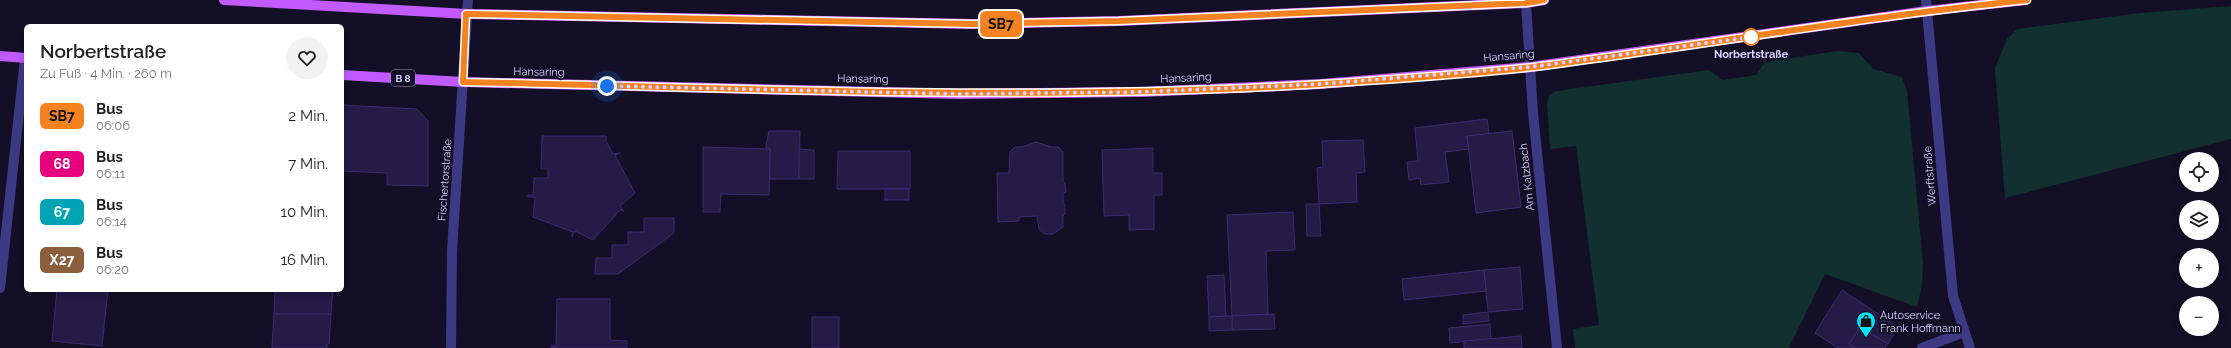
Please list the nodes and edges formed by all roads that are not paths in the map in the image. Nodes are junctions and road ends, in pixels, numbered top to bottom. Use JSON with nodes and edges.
{"nodes":[{"id":1,"x":224,"y":0,"type":"edge"},
{"id":2,"x":468,"y":0,"type":"edge"},
{"id":3,"x":1544,"y":0,"type":"edge"},
{"id":4,"x":1926,"y":0,"type":"edge"},
{"id":5,"x":2026,"y":0,"type":"edge"},
{"id":6,"x":1526,"y":3,"type":"junction"},
{"id":7,"x":1927,"y":10,"type":"junction"},
{"id":8,"x":466,"y":14,"type":"junction"},
{"id":9,"x":0,"y":56,"type":"edge"},
{"id":10,"x":24,"y":58,"type":"edge"},
{"id":11,"x":1530,"y":67,"type":"junction"},
{"id":12,"x":344,"y":75,"type":"edge"},
{"id":13,"x":24,"y":76,"type":"edge"},
{"id":14,"x":463,"y":82,"type":"junction"},
{"id":15,"x":0,"y":288,"type":"edge"},
{"id":16,"x":1964,"y":332,"type":"junction"},
{"id":17,"x":452,"y":348,"type":"edge"},
{"id":18,"x":1557,"y":348,"type":"edge"},
{"id":19,"x":1922,"y":348,"type":"edge"},
{"id":20,"x":1970,"y":348,"type":"edge"}],
"edges":[{"from":1,"to":8,"type":"main road"},
{"from":2,"to":8,"type":"street","name":"Fischertorstraße"},
{"from":3,"to":6,"type":"main road"},
{"from":4,"to":7,"type":"street","name":"Werftstraße"},
{"from":5,"to":7,"type":"main road","name":"Hansaring","number":"B 8"},
{"from":6,"to":8,"type":"main road"},
{"from":6,"to":11,"type":"street","name":"Am Katzbach"},
{"from":7,"to":11,"type":"main road","name":"Hansaring","number":"B 8"},
{"from":7,"to":16,"type":"street","name":"Werftstraße"},
{"from":8,"to":14,"type":"street","name":"Fischertorstraße"},
{"from":9,"to":10,"type":"main road"},
{"from":11,"to":14,"type":"main road","name":"Hansaring","number":"B 8"},
{"from":11,"to":18,"type":"street","name":"Am Katzbach"},
{"from":12,"to":14,"type":"main road","name":"Hansaring","number":"B 8"},
{"from":13,"to":15,"type":"street"},
{"from":14,"to":17,"type":"street","name":"Fischertorstraße"},
{"from":16,"to":19,"type":"street"},
{"from":16,"to":20,"type":"street","name":"Werftstraße"}]}
